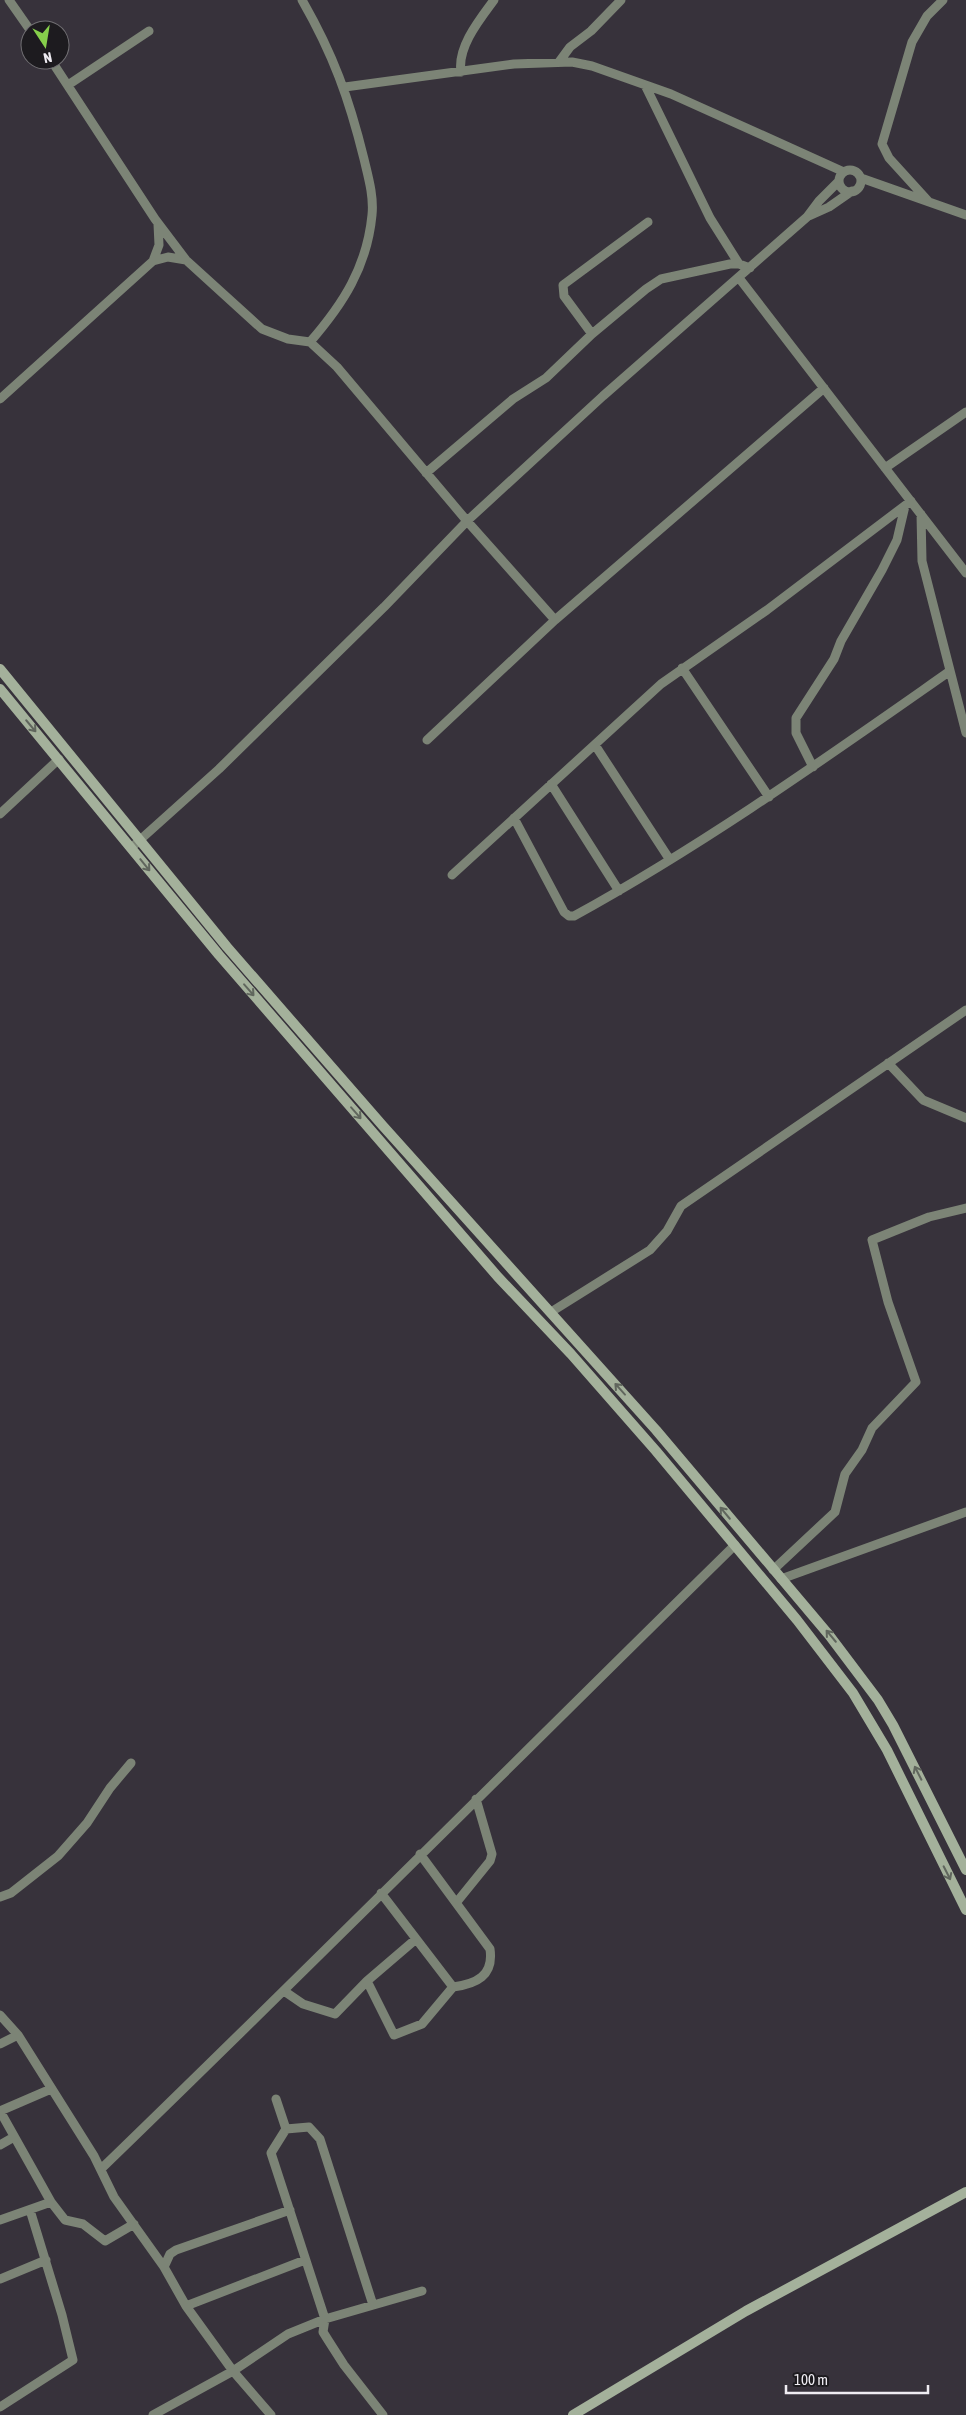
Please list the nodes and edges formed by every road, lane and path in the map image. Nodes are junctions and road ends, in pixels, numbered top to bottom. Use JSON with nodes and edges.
{"nodes":[{"id":1,"x":9,"y":0,"type":"edge"},
{"id":2,"x":302,"y":0,"type":"edge"},
{"id":3,"x":494,"y":0,"type":"edge"},
{"id":4,"x":622,"y":0,"type":"edge"},
{"id":5,"x":943,"y":0,"type":"edge"},
{"id":6,"x":23,"y":20,"type":"edge"},
{"id":7,"x":149,"y":31,"type":"dead end"},
{"id":8,"x":559,"y":62,"type":"junction"},
{"id":9,"x":58,"y":70,"type":"edge"},
{"id":10,"x":461,"y":72,"type":"junction"},
{"id":11,"x":68,"y":85,"type":"junction"},
{"id":12,"x":645,"y":85,"type":"junction"},
{"id":13,"x":345,"y":87,"type":"junction"},
{"id":14,"x":844,"y":172,"type":"junction"},
{"id":15,"x":861,"y":178,"type":"junction"},
{"id":16,"x":839,"y":181,"type":"junction"},
{"id":17,"x":852,"y":192,"type":"junction"},
{"id":18,"x":929,"y":202,"type":"junction"},
{"id":19,"x":966,"y":215,"type":"edge"},
{"id":20,"x":807,"y":217,"type":"junction"},
{"id":21,"x":648,"y":222,"type":"dead end"},
{"id":22,"x":158,"y":224,"type":"junction"},
{"id":23,"x":152,"y":260,"type":"junction"},
{"id":24,"x":186,"y":260,"type":"junction"},
{"id":25,"x":739,"y":264,"type":"junction"},
{"id":26,"x":750,"y":268,"type":"junction"},
{"id":27,"x":739,"y":278,"type":"junction"},
{"id":28,"x":592,"y":334,"type":"junction"},
{"id":29,"x":310,"y":342,"type":"junction"},
{"id":30,"x":824,"y":388,"type":"junction"},
{"id":31,"x":0,"y":399,"type":"edge"},
{"id":32,"x":966,"y":412,"type":"edge"},
{"id":33,"x":885,"y":468,"type":"junction"},
{"id":34,"x":426,"y":473,"type":"junction"},
{"id":35,"x":908,"y":504,"type":"junction"},
{"id":36,"x":921,"y":514,"type":"junction"},
{"id":37,"x":467,"y":521,"type":"junction"},
{"id":38,"x":966,"y":573,"type":"edge"},
{"id":39,"x":555,"y":620,"type":"junction"},
{"id":40,"x":682,"y":668,"type":"junction"},
{"id":41,"x":0,"y":669,"type":"edge"},
{"id":42,"x":950,"y":671,"type":"junction"},
{"id":43,"x":0,"y":689,"type":"edge"},
{"id":44,"x":966,"y":733,"type":"edge"},
{"id":45,"x":427,"y":740,"type":"dead end"},
{"id":46,"x":595,"y":745,"type":"junction"},
{"id":47,"x":59,"y":759,"type":"junction"},
{"id":48,"x":812,"y":766,"type":"junction"},
{"id":49,"x":551,"y":784,"type":"junction"},
{"id":50,"x":769,"y":796,"type":"junction"},
{"id":51,"x":0,"y":814,"type":"edge"},
{"id":52,"x":514,"y":818,"type":"junction"},
{"id":53,"x":142,"y":841,"type":"junction"},
{"id":54,"x":131,"y":848,"type":"junction"},
{"id":55,"x":670,"y":860,"type":"junction"},
{"id":56,"x":452,"y":875,"type":"dead end"},
{"id":57,"x":619,"y":892,"type":"junction"},
{"id":58,"x":966,"y":1010,"type":"edge"},
{"id":59,"x":888,"y":1063,"type":"junction"},
{"id":60,"x":966,"y":1118,"type":"edge"},
{"id":61,"x":966,"y":1208,"type":"edge"},
{"id":62,"x":551,"y":1312,"type":"junction"},
{"id":63,"x":966,"y":1512,"type":"edge"},
{"id":64,"x":735,"y":1545,"type":"junction"},
{"id":65,"x":773,"y":1570,"type":"junction"},
{"id":66,"x":781,"y":1580,"type":"junction"},
{"id":67,"x":131,"y":1763,"type":"dead end"},
{"id":68,"x":476,"y":1799,"type":"junction"},
{"id":69,"x":420,"y":1854,"type":"junction"},
{"id":70,"x":966,"y":1870,"type":"edge"},
{"id":71,"x":381,"y":1893,"type":"junction"},
{"id":72,"x":0,"y":1897,"type":"edge"},
{"id":73,"x":456,"y":1903,"type":"junction"},
{"id":74,"x":966,"y":1910,"type":"edge"},
{"id":75,"x":416,"y":1939,"type":"junction"},
{"id":76,"x":367,"y":1981,"type":"junction"},
{"id":77,"x":453,"y":1987,"type":"junction"},
{"id":78,"x":284,"y":1991,"type":"junction"},
{"id":79,"x":0,"y":2015,"type":"edge"},
{"id":80,"x":18,"y":2035,"type":"junction"},
{"id":81,"x":0,"y":2044,"type":"edge"},
{"id":82,"x":51,"y":2089,"type":"junction"},
{"id":83,"x":276,"y":2099,"type":"dead end"},
{"id":84,"x":0,"y":2111,"type":"edge"},
{"id":85,"x":286,"y":2129,"type":"junction"},
{"id":86,"x":14,"y":2137,"type":"junction"},
{"id":87,"x":0,"y":2144,"type":"edge"},
{"id":88,"x":101,"y":2169,"type":"junction"},
{"id":89,"x":966,"y":2192,"type":"edge"},
{"id":90,"x":50,"y":2202,"type":"junction"},
{"id":91,"x":30,"y":2210,"type":"junction"},
{"id":92,"x":290,"y":2210,"type":"junction"},
{"id":93,"x":0,"y":2220,"type":"edge"},
{"id":94,"x":134,"y":2224,"type":"junction"},
{"id":95,"x":46,"y":2260,"type":"junction"},
{"id":96,"x":306,"y":2260,"type":"junction"},
{"id":97,"x":163,"y":2265,"type":"junction"},
{"id":98,"x":0,"y":2279,"type":"edge"},
{"id":99,"x":422,"y":2291,"type":"dead end"},
{"id":100,"x":186,"y":2306,"type":"junction"},
{"id":101,"x":373,"y":2306,"type":"junction"},
{"id":102,"x":325,"y":2319,"type":"junction"},
{"id":103,"x":233,"y":2371,"type":"junction"},
{"id":104,"x":0,"y":2407,"type":"edge"},
{"id":105,"x":152,"y":2415,"type":"edge"},
{"id":106,"x":271,"y":2415,"type":"edge"},
{"id":107,"x":383,"y":2415,"type":"edge"},
{"id":108,"x":573,"y":2415,"type":"edge"}],
"edges":[{"from":1,"to":6,"type":"street"},
{"from":2,"to":13,"type":"street"},
{"from":3,"to":10,"type":"street"},
{"from":4,"to":8,"type":"street"},
{"from":5,"to":18,"type":"street"},
{"from":7,"to":11,"type":"street"},
{"from":8,"to":10,"type":"street"},
{"from":8,"to":12,"type":"street"},
{"from":9,"to":11,"type":"street"},
{"from":10,"to":13,"type":"street"},
{"from":11,"to":22,"type":"street"},
{"from":12,"to":14,"type":"street"},
{"from":12,"to":25,"type":"street"},
{"from":13,"to":29,"type":"street"},
{"from":14,"to":15,"type":"street"},
{"from":14,"to":16,"type":"street"},
{"from":15,"to":17,"type":"street"},
{"from":15,"to":18,"type":"street"},
{"from":16,"to":17,"type":"street"},
{"from":16,"to":20,"type":"street"},
{"from":17,"to":20,"type":"street"},
{"from":18,"to":19,"type":"street"},
{"from":20,"to":26,"type":"street"},
{"from":21,"to":28,"type":"street"},
{"from":22,"to":23,"type":"street"},
{"from":22,"to":24,"type":"street"},
{"from":23,"to":24,"type":"street"},
{"from":23,"to":31,"type":"street"},
{"from":24,"to":29,"type":"street"},
{"from":25,"to":26,"type":"street"},
{"from":25,"to":28,"type":"street"},
{"from":26,"to":27,"type":"street"},
{"from":27,"to":30,"type":"street"},
{"from":27,"to":37,"type":"street"},
{"from":28,"to":34,"type":"street"},
{"from":29,"to":34,"type":"street"},
{"from":30,"to":33,"type":"street"},
{"from":30,"to":39,"type":"street"},
{"from":32,"to":33,"type":"street"},
{"from":33,"to":35,"type":"street"},
{"from":34,"to":37,"type":"street"},
{"from":35,"to":36,"type":"street"},
{"from":35,"to":40,"type":"street"},
{"from":35,"to":48,"type":"street"},
{"from":36,"to":38,"type":"street"},
{"from":36,"to":42,"type":"street"},
{"from":37,"to":39,"type":"street"},
{"from":37,"to":53,"type":"street"},
{"from":39,"to":45,"type":"street"},
{"from":40,"to":46,"type":"street"},
{"from":40,"to":50,"type":"street"},
{"from":41,"to":53,"type":"main road"},
{"from":42,"to":44,"type":"street"},
{"from":42,"to":48,"type":"street"},
{"from":43,"to":47,"type":"main road","one_way":true},
{"from":46,"to":49,"type":"street"},
{"from":46,"to":55,"type":"street"},
{"from":47,"to":51,"type":"street"},
{"from":47,"to":54,"type":"main road"},
{"from":48,"to":50,"type":"street"},
{"from":49,"to":52,"type":"street"},
{"from":49,"to":57,"type":"street"},
{"from":50,"to":55,"type":"street"},
{"from":52,"to":56,"type":"street"},
{"from":52,"to":57,"type":"street"},
{"from":53,"to":54,"type":"street"},
{"from":53,"to":62,"type":"main road"},
{"from":54,"to":64,"type":"main road","one_way":true},
{"from":55,"to":57,"type":"street"},
{"from":58,"to":59,"type":"street"},
{"from":59,"to":60,"type":"street"},
{"from":59,"to":62,"type":"street"},
{"from":61,"to":65,"type":"street"},
{"from":65,"to":62,"type":"main road","one_way":true},
{"from":63,"to":66,"type":"street"},
{"from":64,"to":68,"type":"street"},
{"from":64,"to":74,"type":"main road","one_way":true},
{"from":65,"to":66,"type":"main road"},
{"from":70,"to":66,"type":"main road","one_way":true},
{"from":67,"to":72,"type":"street"},
{"from":68,"to":69,"type":"street"},
{"from":68,"to":73,"type":"street"},
{"from":69,"to":71,"type":"street"},
{"from":69,"to":73,"type":"street"},
{"from":71,"to":75,"type":"street"},
{"from":71,"to":78,"type":"street"},
{"from":73,"to":77,"type":"street"},
{"from":75,"to":76,"type":"street"},
{"from":75,"to":77,"type":"street"},
{"from":76,"to":77,"type":"street"},
{"from":76,"to":78,"type":"street"},
{"from":78,"to":88,"type":"street"},
{"from":79,"to":80,"type":"street"},
{"from":80,"to":81,"type":"street"},
{"from":80,"to":82,"type":"street"},
{"from":82,"to":84,"type":"street"},
{"from":82,"to":88,"type":"street"},
{"from":83,"to":85,"type":"street"},
{"from":84,"to":86,"type":"street"},
{"from":85,"to":92,"type":"street"},
{"from":85,"to":101,"type":"street"},
{"from":86,"to":87,"type":"street"},
{"from":86,"to":90,"type":"street"},
{"from":88,"to":94,"type":"street"},
{"from":89,"to":108,"type":"main road"},
{"from":90,"to":91,"type":"street"},
{"from":90,"to":94,"type":"street"},
{"from":91,"to":93,"type":"street"},
{"from":91,"to":95,"type":"street"},
{"from":92,"to":96,"type":"street"},
{"from":92,"to":97,"type":"street"},
{"from":94,"to":97,"type":"street"},
{"from":95,"to":98,"type":"street"},
{"from":95,"to":104,"type":"street"},
{"from":96,"to":100,"type":"street"},
{"from":96,"to":102,"type":"street"},
{"from":97,"to":100,"type":"street"},
{"from":99,"to":101,"type":"street"},
{"from":100,"to":103,"type":"street"},
{"from":101,"to":102,"type":"street"},
{"from":102,"to":103,"type":"street"},
{"from":102,"to":107,"type":"street"},
{"from":103,"to":105,"type":"street"},
{"from":103,"to":106,"type":"street"}]}
